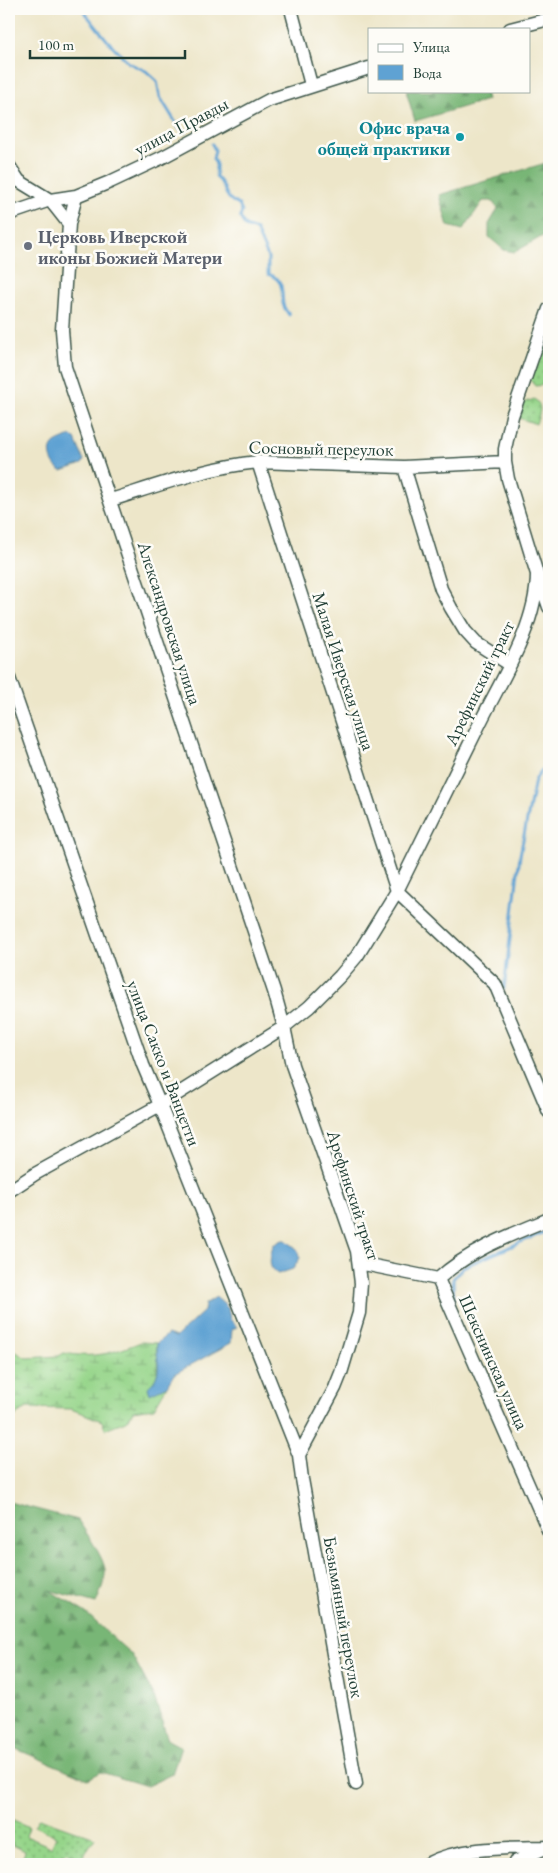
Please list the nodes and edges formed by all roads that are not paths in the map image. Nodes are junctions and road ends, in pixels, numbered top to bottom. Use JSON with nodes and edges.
{"nodes":[{"id":1,"x":291,"y":9,"type":"edge"},
{"id":2,"x":545,"y":16,"type":"edge"},
{"id":3,"x":513,"y":28,"type":"edge"},
{"id":4,"x":368,"y":68,"type":"edge"},
{"id":5,"x":312,"y":85,"type":"junction"},
{"id":6,"x":9,"y":166,"type":"edge"},
{"id":7,"x":76,"y":196,"type":"junction"},
{"id":8,"x":50,"y":200,"type":"junction"},
{"id":9,"x":9,"y":214,"type":"edge"},
{"id":10,"x":69,"y":224,"type":"junction"},
{"id":11,"x":549,"y":309,"type":"edge"},
{"id":12,"x":258,"y":462,"type":"junction"},
{"id":13,"x":505,"y":462,"type":"junction"},
{"id":14,"x":404,"y":467,"type":"junction"},
{"id":15,"x":111,"y":500,"type":"junction"},
{"id":16,"x":537,"y":574,"type":"junction"},
{"id":17,"x":549,"y":592,"type":"edge"},
{"id":18,"x":549,"y":607,"type":"edge"},
{"id":19,"x":509,"y":664,"type":"junction"},
{"id":20,"x":9,"y":678,"type":"edge"},
{"id":21,"x":397,"y":891,"type":"junction"},
{"id":22,"x":284,"y":1027,"type":"junction"},
{"id":23,"x":160,"y":1105,"type":"junction"},
{"id":24,"x":549,"y":1112,"type":"edge"},
{"id":25,"x":9,"y":1191,"type":"edge"},
{"id":26,"x":549,"y":1219,"type":"edge"},
{"id":27,"x":360,"y":1263,"type":"junction"},
{"id":28,"x":438,"y":1279,"type":"junction"},
{"id":29,"x":299,"y":1455,"type":"junction"},
{"id":30,"x":549,"y":1532,"type":"edge"},
{"id":31,"x":356,"y":1784,"type":"dead end"},
{"id":32,"x":549,"y":1847,"type":"edge"},
{"id":33,"x":515,"y":1863,"type":"edge"},
{"id":34,"x":427,"y":1864,"type":"edge"}],
"edges":[{"from":1,"to":5,"type":"street"},
{"from":2,"to":3,"type":"street"},
{"from":4,"to":5,"type":"street","name":"улица Правды"},
{"from":5,"to":7,"type":"street","name":"улица Правды"},
{"from":6,"to":8,"type":"street"},
{"from":7,"to":8,"type":"street","name":"улица Правды"},
{"from":7,"to":10,"type":"street","name":"Александровская улица"},
{"from":8,"to":9,"type":"street","name":"улица Правды"},
{"from":8,"to":10,"type":"street"},
{"from":10,"to":15,"type":"street","name":"Александровская улица"},
{"from":11,"to":13,"type":"street","name":"Арефинский тракт"},
{"from":12,"to":14,"type":"street","name":"Сосновый переулок"},
{"from":12,"to":15,"type":"street","name":"Сосновый переулок"},
{"from":12,"to":21,"type":"street","name":"Малая Иверская улица"},
{"from":13,"to":14,"type":"street","name":"Сосновый переулок"},
{"from":13,"to":16,"type":"street","name":"Арефинский тракт"},
{"from":14,"to":19,"type":"street"},
{"from":15,"to":22,"type":"street","name":"Александровская улица"},
{"from":16,"to":17,"type":"street"},
{"from":16,"to":18,"type":"street"},
{"from":16,"to":19,"type":"street","name":"Арефинский тракт"},
{"from":19,"to":21,"type":"street","name":"Арефинский тракт"},
{"from":20,"to":23,"type":"street","name":"улица Сакко и Ванцетти"},
{"from":21,"to":22,"type":"street","name":"Арефинский тракт"},
{"from":21,"to":24,"type":"street"},
{"from":22,"to":23,"type":"street","name":"Арефинский тракт"},
{"from":22,"to":27,"type":"street","name":"Арефинский тракт"},
{"from":23,"to":25,"type":"street","name":"Арефинский тракт"},
{"from":23,"to":29,"type":"street","name":"улица Сакко и Ванцетти"},
{"from":26,"to":28,"type":"street"},
{"from":27,"to":28,"type":"street"},
{"from":27,"to":29,"type":"street","name":"Арефинский тракт"},
{"from":28,"to":30,"type":"street","name":"Шекснинская улица"},
{"from":29,"to":31,"type":"street","name":"Безымянный переулок"},
{"from":32,"to":33,"type":"street"},
{"from":32,"to":34,"type":"street"}]}
